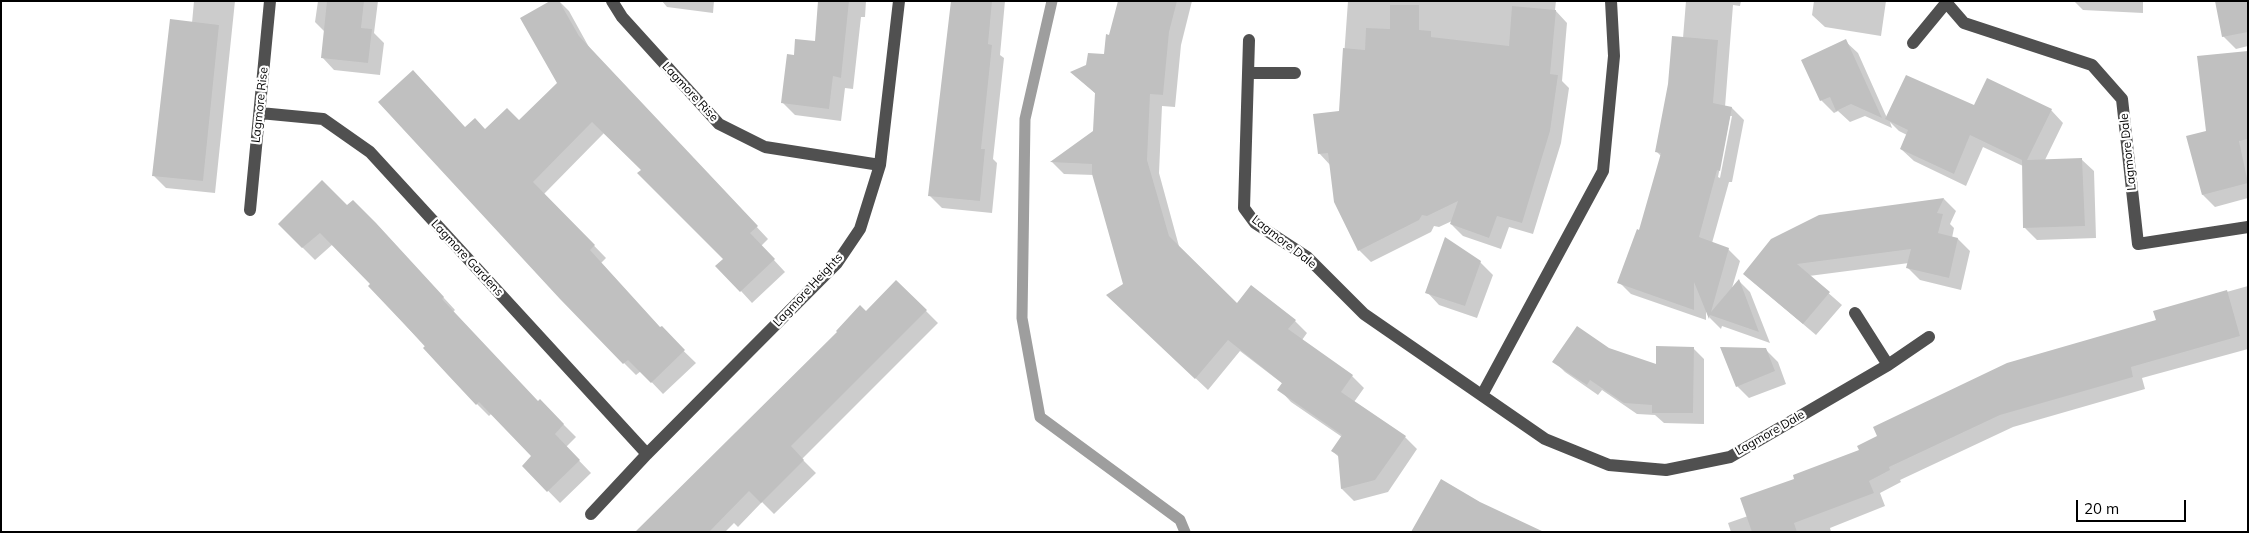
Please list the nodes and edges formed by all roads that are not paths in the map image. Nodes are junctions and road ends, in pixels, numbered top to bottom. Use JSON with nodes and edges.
{"nodes":[{"id":1,"x":270,"y":1,"type":"edge"},
{"id":2,"x":612,"y":1,"type":"edge"},
{"id":3,"x":899,"y":1,"type":"edge"},
{"id":4,"x":1611,"y":1,"type":"edge"},
{"id":5,"x":1946,"y":2,"type":"edge"},
{"id":6,"x":1249,"y":40,"type":"dead end"},
{"id":7,"x":1913,"y":44,"type":"dead end"},
{"id":8,"x":1249,"y":73,"type":"junction"},
{"id":9,"x":1295,"y":73,"type":"dead end"},
{"id":10,"x":260,"y":113,"type":"junction"},
{"id":11,"x":880,"y":165,"type":"junction"},
{"id":12,"x":250,"y":210,"type":"dead end"},
{"id":13,"x":2248,"y":227,"type":"edge"},
{"id":14,"x":1854,"y":313,"type":"dead end"},
{"id":15,"x":1929,"y":336,"type":"dead end"},
{"id":16,"x":1888,"y":365,"type":"junction"},
{"id":17,"x":1482,"y":395,"type":"junction"},
{"id":18,"x":648,"y":454,"type":"junction"},
{"id":19,"x":591,"y":514,"type":"dead end"}],
"edges":[{"from":1,"to":10,"type":"street","name":"Lagmore Rise"},
{"from":2,"to":11,"type":"street","name":"Lagmore Rise"},
{"from":3,"to":11,"type":"street","name":"Lagmore Heights"},
{"from":4,"to":17,"type":"street"},
{"from":5,"to":7,"type":"street"},
{"from":5,"to":13,"type":"street","name":"Lagmore Dale"},
{"from":6,"to":8,"type":"street","name":"Lagmore Dale"},
{"from":8,"to":9,"type":"street"},
{"from":8,"to":17,"type":"street","name":"Lagmore Dale"},
{"from":10,"to":12,"type":"street","name":"Lagmore Rise"},
{"from":10,"to":18,"type":"street","name":"Lagmore Gardens"},
{"from":11,"to":18,"type":"street","name":"Lagmore Heights"},
{"from":14,"to":16,"type":"street"},
{"from":15,"to":16,"type":"street","name":"Lagmore Dale"},
{"from":16,"to":17,"type":"street","name":"Lagmore Dale"},
{"from":18,"to":19,"type":"street","name":"Lagmore Heights"}]}
